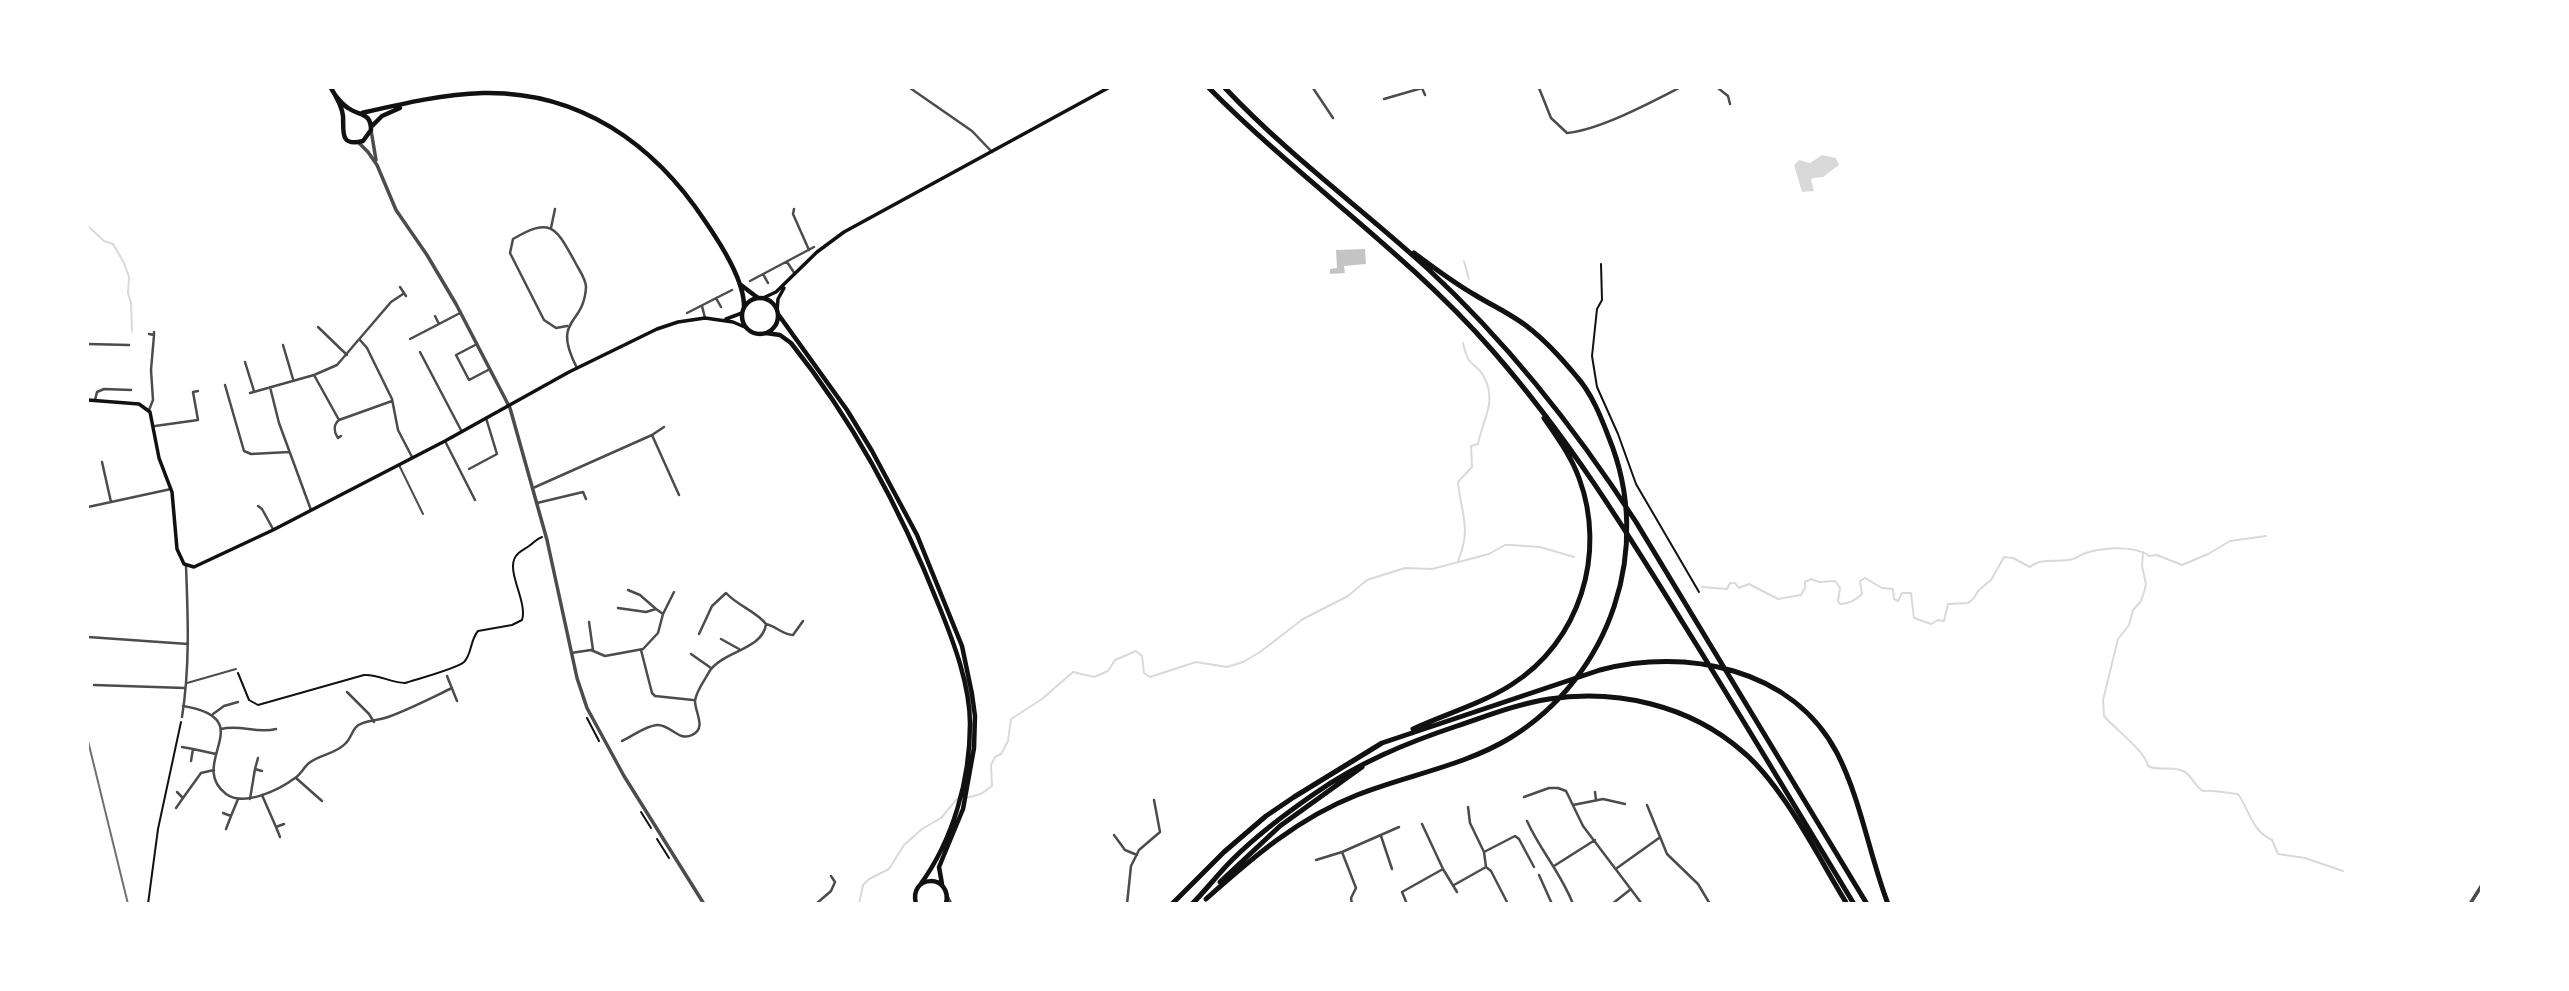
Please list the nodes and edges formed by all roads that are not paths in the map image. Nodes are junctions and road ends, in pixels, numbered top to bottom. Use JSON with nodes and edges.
{"nodes":[{"id":1,"x":331,"y":88,"type":"edge"},
{"id":2,"x":910,"y":88,"type":"edge"},
{"id":3,"x":1108,"y":88,"type":"edge"},
{"id":4,"x":1209,"y":88,"type":"edge"},
{"id":5,"x":1225,"y":88,"type":"edge"},
{"id":6,"x":1313,"y":88,"type":"edge"},
{"id":7,"x":1422,"y":88,"type":"edge"},
{"id":8,"x":1538,"y":88,"type":"edge"},
{"id":9,"x":1679,"y":88,"type":"edge"},
{"id":10,"x":1718,"y":88,"type":"edge"},
{"id":11,"x":1425,"y":95,"type":"dead end"},
{"id":12,"x":335,"y":96,"type":"junction"},
{"id":13,"x":1384,"y":99,"type":"dead end"},
{"id":14,"x":410,"y":104,"type":"junction"},
{"id":15,"x":1730,"y":104,"type":"dead end"},
{"id":16,"x":359,"y":113,"type":"junction"},
{"id":17,"x":1334,"y":118,"type":"dead end"},
{"id":18,"x":342,"y":121,"type":"junction"},
{"id":19,"x":372,"y":128,"type":"junction"},
{"id":20,"x":359,"y":142,"type":"junction"},
{"id":21,"x":992,"y":152,"type":"junction"},
{"id":22,"x":377,"y":165,"type":"junction"},
{"id":23,"x":794,"y":209,"type":"dead end"},
{"id":24,"x":548,"y":210,"type":"dead end"},
{"id":25,"x":1370,"y":219,"type":"junction"},
{"id":26,"x":551,"y":228,"type":"junction"},
{"id":27,"x":814,"y":247,"type":"dead end"},
{"id":28,"x":809,"y":250,"type":"junction"},
{"id":29,"x":786,"y":262,"type":"junction"},
{"id":30,"x":763,"y":274,"type":"junction"},
{"id":31,"x":795,"y":274,"type":"junction"},
{"id":32,"x":750,"y":281,"type":"dead end"},
{"id":33,"x":768,"y":283,"type":"dead end"},
{"id":34,"x":787,"y":283,"type":"junction"},
{"id":35,"x":740,"y":285,"type":"junction"},
{"id":36,"x":400,"y":288,"type":"dead end"},
{"id":37,"x":732,"y":290,"type":"dead end"},
{"id":38,"x":716,"y":298,"type":"junction"},
{"id":39,"x":761,"y":298,"type":"junction"},
{"id":40,"x":702,"y":306,"type":"junction"},
{"id":41,"x":721,"y":307,"type":"dead end"},
{"id":42,"x":743,"y":310,"type":"junction"},
{"id":43,"x":460,"y":313,"type":"junction"},
{"id":44,"x":687,"y":313,"type":"dead end"},
{"id":45,"x":778,"y":313,"type":"junction"},
{"id":46,"x":435,"y":316,"type":"dead end"},
{"id":47,"x":705,"y":318,"type":"junction"},
{"id":48,"x":721,"y":320,"type":"junction"},
{"id":49,"x":439,"y":324,"type":"junction"},
{"id":50,"x":567,"y":326,"type":"junction"},
{"id":51,"x":318,"y":327,"type":"dead end"},
{"id":52,"x":747,"y":328,"type":"junction"},
{"id":53,"x":766,"y":333,"type":"junction"},
{"id":54,"x":149,"y":334,"type":"dead end"},
{"id":55,"x":411,"y":339,"type":"dead end"},
{"id":56,"x":360,"y":340,"type":"junction"},
{"id":57,"x":88,"y":344,"type":"edge"},
{"id":58,"x":477,"y":344,"type":"junction"},
{"id":59,"x":129,"y":345,"type":"dead end"},
{"id":60,"x":283,"y":345,"type":"dead end"},
{"id":61,"x":420,"y":352,"type":"dead end"},
{"id":62,"x":347,"y":355,"type":"junction"},
{"id":63,"x":245,"y":362,"type":"dead end"},
{"id":64,"x":577,"y":368,"type":"junction"},
{"id":65,"x":491,"y":369,"type":"junction"},
{"id":66,"x":314,"y":375,"type":"junction"},
{"id":67,"x":293,"y":381,"type":"junction"},
{"id":68,"x":225,"y":385,"type":"dead end"},
{"id":69,"x":1522,"y":385,"type":"junction"},
{"id":70,"x":270,"y":387,"type":"junction"},
{"id":71,"x":131,"y":390,"type":"dead end"},
{"id":72,"x":198,"y":391,"type":"dead end"},
{"id":73,"x":88,"y":400,"type":"edge"},
{"id":74,"x":95,"y":400,"type":"junction"},
{"id":75,"x":393,"y":401,"type":"junction"},
{"id":76,"x":509,"y":405,"type":"junction"},
{"id":77,"x":149,"y":410,"type":"junction"},
{"id":78,"x":486,"y":418,"type":"junction"},
{"id":79,"x":338,"y":420,"type":"junction"},
{"id":80,"x":155,"y":426,"type":"junction"},
{"id":81,"x":664,"y":427,"type":"dead end"},
{"id":82,"x":462,"y":432,"type":"junction"},
{"id":83,"x":652,"y":435,"type":"junction"},
{"id":84,"x":341,"y":436,"type":"dead end"},
{"id":85,"x":445,"y":441,"type":"junction"},
{"id":86,"x":289,"y":452,"type":"junction"},
{"id":87,"x":412,"y":458,"type":"junction"},
{"id":88,"x":102,"y":461,"type":"dead end"},
{"id":89,"x":399,"y":465,"type":"junction"},
{"id":90,"x":469,"y":469,"type":"dead end"},
{"id":91,"x":533,"y":488,"type":"junction"},
{"id":92,"x":171,"y":489,"type":"junction"},
{"id":93,"x":679,"y":495,"type":"dead end"},
{"id":94,"x":586,"y":499,"type":"dead end"},
{"id":95,"x":475,"y":500,"type":"dead end"},
{"id":96,"x":111,"y":502,"type":"junction"},
{"id":97,"x":537,"y":503,"type":"junction"},
{"id":98,"x":267,"y":505,"type":"dead end"},
{"id":99,"x":258,"y":506,"type":"dead end"},
{"id":100,"x":88,"y":508,"type":"edge"},
{"id":101,"x":262,"y":509,"type":"junction"},
{"id":102,"x":311,"y":510,"type":"junction"},
{"id":103,"x":423,"y":514,"type":"dead end"},
{"id":104,"x":273,"y":530,"type":"junction"},
{"id":105,"x":187,"y":566,"type":"junction"},
{"id":106,"x":628,"y":590,"type":"dead end"},
{"id":107,"x":674,"y":592,"type":"dead end"},
{"id":108,"x":618,"y":608,"type":"dead end"},
{"id":109,"x":656,"y":609,"type":"junction"},
{"id":110,"x":663,"y":614,"type":"junction"},
{"id":111,"x":803,"y":621,"type":"dead end"},
{"id":112,"x":589,"y":622,"type":"dead end"},
{"id":113,"x":766,"y":624,"type":"junction"},
{"id":114,"x":699,"y":634,"type":"dead end"},
{"id":115,"x":88,"y":637,"type":"edge"},
{"id":116,"x":721,"y":639,"type":"dead end"},
{"id":117,"x":188,"y":644,"type":"junction"},
{"id":118,"x":593,"y":650,"type":"junction"},
{"id":119,"x":640,"y":650,"type":"junction"},
{"id":120,"x":740,"y":650,"type":"junction"},
{"id":121,"x":571,"y":653,"type":"junction"},
{"id":122,"x":691,"y":654,"type":"dead end"},
{"id":123,"x":236,"y":668,"type":"road end"},
{"id":124,"x":712,"y":668,"type":"junction"},
{"id":125,"x":447,"y":676,"type":"dead end"},
{"id":126,"x":94,"y":685,"type":"dead end"},
{"id":127,"x":186,"y":685,"type":"junction"},
{"id":128,"x":452,"y":688,"type":"junction"},
{"id":129,"x":347,"y":692,"type":"dead end"},
{"id":130,"x":457,"y":701,"type":"dead end"},
{"id":131,"x":695,"y":701,"type":"junction"},
{"id":132,"x":238,"y":702,"type":"dead end"},
{"id":133,"x":183,"y":706,"type":"junction"},
{"id":134,"x":213,"y":714,"type":"junction"},
{"id":135,"x":182,"y":717,"type":"road end"},
{"id":136,"x":374,"y":722,"type":"junction"},
{"id":137,"x":221,"y":729,"type":"junction"},
{"id":138,"x":276,"y":729,"type":"dead end"},
{"id":139,"x":622,"y":741,"type":"dead end"},
{"id":140,"x":1382,"y":743,"type":"junction"},
{"id":141,"x":183,"y":747,"type":"dead end"},
{"id":142,"x":194,"y":749,"type":"junction"},
{"id":143,"x":1385,"y":752,"type":"junction"},
{"id":144,"x":216,"y":754,"type":"junction"},
{"id":145,"x":257,"y":758,"type":"dead end"},
{"id":146,"x":191,"y":761,"type":"dead end"},
{"id":147,"x":255,"y":769,"type":"junction"},
{"id":148,"x":214,"y":770,"type":"junction"},
{"id":149,"x":262,"y":771,"type":"dead end"},
{"id":150,"x":296,"y":778,"type":"junction"},
{"id":151,"x":1559,"y":782,"type":"dead end"},
{"id":152,"x":1558,"y":788,"type":"junction"},
{"id":153,"x":177,"y":792,"type":"dead end"},
{"id":154,"x":1595,"y":792,"type":"dead end"},
{"id":155,"x":262,"y":794,"type":"junction"},
{"id":156,"x":1524,"y":797,"type":"dead end"},
{"id":157,"x":183,"y":798,"type":"junction"},
{"id":158,"x":238,"y":799,"type":"junction"},
{"id":159,"x":250,"y":799,"type":"junction"},
{"id":160,"x":1154,"y":800,"type":"dead end"},
{"id":161,"x":1596,"y":800,"type":"junction"},
{"id":162,"x":322,"y":801,"type":"dead end"},
{"id":163,"x":1625,"y":804,"type":"dead end"},
{"id":164,"x":1573,"y":805,"type":"junction"},
{"id":165,"x":1647,"y":805,"type":"dead end"},
{"id":166,"x":1468,"y":807,"type":"dead end"},
{"id":167,"x":176,"y":808,"type":"dead end"},
{"id":168,"x":223,"y":813,"type":"dead end"},
{"id":169,"x":231,"y":816,"type":"junction"},
{"id":170,"x":1527,"y":821,"type":"dead end"},
{"id":171,"x":284,"y":824,"type":"dead end"},
{"id":172,"x":1422,"y":824,"type":"dead end"},
{"id":173,"x":276,"y":827,"type":"junction"},
{"id":174,"x":1399,"y":827,"type":"dead end"},
{"id":175,"x":226,"y":829,"type":"dead end"},
{"id":176,"x":1114,"y":835,"type":"dead end"},
{"id":177,"x":281,"y":836,"type":"dead end"},
{"id":178,"x":1381,"y":836,"type":"junction"},
{"id":179,"x":1659,"y":838,"type":"junction"},
{"id":180,"x":1596,"y":840,"type":"junction"},
{"id":181,"x":1342,"y":852,"type":"junction"},
{"id":182,"x":1484,"y":852,"type":"junction"},
{"id":183,"x":1137,"y":855,"type":"junction"},
{"id":184,"x":1316,"y":860,"type":"dead end"},
{"id":185,"x":1554,"y":866,"type":"junction"},
{"id":186,"x":1486,"y":867,"type":"junction"},
{"id":187,"x":1534,"y":867,"type":"dead end"},
{"id":188,"x":1617,"y":868,"type":"junction"},
{"id":189,"x":1392,"y":869,"type":"dead end"},
{"id":190,"x":1443,"y":869,"type":"junction"},
{"id":191,"x":1539,"y":875,"type":"dead end"},
{"id":192,"x":831,"y":876,"type":"dead end"},
{"id":193,"x":942,"y":884,"type":"junction"},
{"id":194,"x":920,"y":885,"type":"junction"},
{"id":195,"x":1454,"y":885,"type":"junction"},
{"id":196,"x":2482,"y":885,"type":"edge"},
{"id":197,"x":1632,"y":889,"type":"junction"},
{"id":198,"x":1457,"y":892,"type":"dead end"},
{"id":199,"x":1204,"y":902,"type":"edge"},
{"id":200,"x":915,"y":903,"type":"edge"},
{"id":201,"x":1572,"y":903,"type":"edge"},
{"id":202,"x":1888,"y":903,"type":"edge"},
{"id":203,"x":704,"y":904,"type":"edge"},
{"id":204,"x":816,"y":904,"type":"edge"},
{"id":205,"x":948,"y":904,"type":"edge"},
{"id":206,"x":1127,"y":904,"type":"edge"},
{"id":207,"x":1175,"y":904,"type":"edge"},
{"id":208,"x":1192,"y":904,"type":"edge"},
{"id":209,"x":1352,"y":904,"type":"edge"},
{"id":210,"x":1407,"y":904,"type":"edge"},
{"id":211,"x":1508,"y":904,"type":"edge"},
{"id":212,"x":1552,"y":904,"type":"edge"},
{"id":213,"x":1612,"y":904,"type":"edge"},
{"id":214,"x":1642,"y":904,"type":"edge"},
{"id":215,"x":1710,"y":904,"type":"edge"},
{"id":216,"x":1847,"y":904,"type":"edge"},
{"id":217,"x":1854,"y":904,"type":"edge"},
{"id":218,"x":1867,"y":904,"type":"edge"},
{"id":219,"x":2470,"y":904,"type":"edge"}],
"edges":[{"from":1,"to":12,"type":"main road"},
{"from":2,"to":21,"type":"street"},
{"from":3,"to":21,"type":"main road"},
{"from":4,"to":69,"type":"highway"},
{"from":5,"to":25,"type":"highway"},
{"from":6,"to":17,"type":"street"},
{"from":7,"to":11,"type":"street"},
{"from":7,"to":13,"type":"street"},
{"from":8,"to":9,"type":"street"},
{"from":10,"to":15,"type":"street"},
{"from":12,"to":16,"type":"main road"},
{"from":12,"to":18,"type":"main road"},
{"from":14,"to":16,"type":"main road"},
{"from":14,"to":19,"type":"main road"},
{"from":14,"to":35,"type":"main road"},
{"from":16,"to":18,"type":"main road"},
{"from":16,"to":19,"type":"main road"},
{"from":18,"to":20,"type":"main road"},
{"from":19,"to":20,"type":"main road"},
{"from":19,"to":22,"type":"street"},
{"from":20,"to":22,"type":"street"},
{"from":21,"to":31,"type":"main road"},
{"from":22,"to":43,"type":"street"},
{"from":23,"to":28,"type":"street"},
{"from":24,"to":26,"type":"street"},
{"from":25,"to":199,"type":"highway"},
{"from":25,"to":218,"type":"highway"},
{"from":26,"to":50,"type":"street"},
{"from":26,"to":50,"type":"street"},
{"from":27,"to":28,"type":"street"},
{"from":28,"to":29,"type":"street"},
{"from":29,"to":30,"type":"street"},
{"from":29,"to":31,"type":"street"},
{"from":30,"to":32,"type":"street"},
{"from":30,"to":33,"type":"street"},
{"from":31,"to":34,"type":"main road"},
{"from":34,"to":39,"type":"main road"},
{"from":34,"to":45,"type":"main road"},
{"from":35,"to":39,"type":"main road"},
{"from":35,"to":42,"type":"main road"},
{"from":36,"to":56,"type":"street"},
{"from":37,"to":38,"type":"street"},
{"from":38,"to":40,"type":"street"},
{"from":38,"to":41,"type":"street"},
{"from":39,"to":42,"type":"main road"},
{"from":39,"to":45,"type":"main road"},
{"from":40,"to":44,"type":"street"},
{"from":40,"to":47,"type":"street"},
{"from":42,"to":48,"type":"main road"},
{"from":42,"to":52,"type":"main road"},
{"from":43,"to":49,"type":"street"},
{"from":43,"to":58,"type":"street"},
{"from":45,"to":53,"type":"main road"},
{"from":45,"to":193,"type":"main road"},
{"from":46,"to":49,"type":"street"},
{"from":47,"to":48,"type":"main road"},
{"from":47,"to":64,"type":"main road"},
{"from":48,"to":52,"type":"main road"},
{"from":49,"to":55,"type":"street"},
{"from":50,"to":64,"type":"street"},
{"from":51,"to":62,"type":"street"},
{"from":52,"to":53,"type":"main road"},
{"from":53,"to":194,"type":"main road"},
{"from":54,"to":77,"type":"street"},
{"from":56,"to":62,"type":"street"},
{"from":56,"to":75,"type":"street"},
{"from":57,"to":59,"type":"street"},
{"from":58,"to":65,"type":"street"},
{"from":58,"to":65,"type":"street"},
{"from":60,"to":67,"type":"street"},
{"from":61,"to":82,"type":"street"},
{"from":62,"to":66,"type":"street"},
{"from":63,"to":70,"type":"street"},
{"from":64,"to":76,"type":"main road"},
{"from":65,"to":76,"type":"street"},
{"from":66,"to":67,"type":"street"},
{"from":66,"to":79,"type":"street"},
{"from":67,"to":70,"type":"street"},
{"from":68,"to":86,"type":"street"},
{"from":69,"to":140,"type":"highway"},
{"from":69,"to":217,"type":"highway"},
{"from":70,"to":86,"type":"street"},
{"from":71,"to":74,"type":"street"},
{"from":72,"to":80,"type":"street"},
{"from":73,"to":74,"type":"main road"},
{"from":74,"to":77,"type":"main road"},
{"from":75,"to":79,"type":"street"},
{"from":75,"to":87,"type":"street"},
{"from":76,"to":78,"type":"main road"},
{"from":76,"to":91,"type":"street"},
{"from":77,"to":80,"type":"main road"},
{"from":78,"to":82,"type":"main road"},
{"from":78,"to":90,"type":"street"},
{"from":79,"to":84,"type":"street"},
{"from":80,"to":92,"type":"main road"},
{"from":81,"to":83,"type":"street"},
{"from":82,"to":85,"type":"main road"},
{"from":83,"to":91,"type":"street"},
{"from":83,"to":93,"type":"street"},
{"from":85,"to":87,"type":"main road"},
{"from":85,"to":95,"type":"street"},
{"from":86,"to":102,"type":"street"},
{"from":87,"to":89,"type":"main road"},
{"from":88,"to":96,"type":"street"},
{"from":89,"to":102,"type":"main road"},
{"from":89,"to":103,"type":"lane"},
{"from":91,"to":97,"type":"street"},
{"from":92,"to":96,"type":"street"},
{"from":92,"to":105,"type":"main road"},
{"from":94,"to":97,"type":"street"},
{"from":96,"to":100,"type":"street"},
{"from":97,"to":121,"type":"street"},
{"from":98,"to":101,"type":"street"},
{"from":99,"to":101,"type":"street"},
{"from":101,"to":104,"type":"street"},
{"from":102,"to":104,"type":"main road"},
{"from":104,"to":105,"type":"main road"},
{"from":105,"to":117,"type":"street"},
{"from":106,"to":109,"type":"street"},
{"from":107,"to":110,"type":"street"},
{"from":108,"to":109,"type":"street"},
{"from":109,"to":110,"type":"street"},
{"from":110,"to":119,"type":"street"},
{"from":111,"to":113,"type":"street"},
{"from":112,"to":118,"type":"street"},
{"from":113,"to":114,"type":"street"},
{"from":113,"to":120,"type":"street"},
{"from":115,"to":117,"type":"street"},
{"from":116,"to":120,"type":"street"},
{"from":117,"to":127,"type":"street"},
{"from":118,"to":119,"type":"street"},
{"from":118,"to":121,"type":"street"},
{"from":119,"to":131,"type":"street"},
{"from":120,"to":124,"type":"street"},
{"from":121,"to":203,"type":"street"},
{"from":122,"to":124,"type":"street"},
{"from":123,"to":127,"type":"lane"},
{"from":124,"to":131,"type":"street"},
{"from":125,"to":128,"type":"street"},
{"from":126,"to":127,"type":"street"},
{"from":127,"to":133,"type":"street"},
{"from":128,"to":130,"type":"street"},
{"from":128,"to":136,"type":"street"},
{"from":129,"to":136,"type":"street"},
{"from":131,"to":139,"type":"street"},
{"from":132,"to":134,"type":"street"},
{"from":133,"to":134,"type":"street"},
{"from":133,"to":135,"type":"street"},
{"from":134,"to":137,"type":"street"},
{"from":136,"to":150,"type":"street"},
{"from":137,"to":138,"type":"street"},
{"from":137,"to":144,"type":"street"},
{"from":140,"to":202,"type":"highway"},
{"from":140,"to":207,"type":"highway"},
{"from":141,"to":142,"type":"street"},
{"from":142,"to":144,"type":"street"},
{"from":142,"to":146,"type":"street"},
{"from":143,"to":199,"type":"highway"},
{"from":143,"to":208,"type":"highway"},
{"from":143,"to":216,"type":"highway"},
{"from":144,"to":148,"type":"street"},
{"from":145,"to":147,"type":"street"},
{"from":147,"to":149,"type":"street"},
{"from":147,"to":159,"type":"street"},
{"from":148,"to":157,"type":"street"},
{"from":148,"to":158,"type":"street"},
{"from":150,"to":155,"type":"street"},
{"from":150,"to":162,"type":"street"},
{"from":151,"to":152,"type":"street"},
{"from":152,"to":156,"type":"street"},
{"from":152,"to":164,"type":"street"},
{"from":153,"to":157,"type":"street"},
{"from":154,"to":161,"type":"street"},
{"from":155,"to":159,"type":"street"},
{"from":155,"to":173,"type":"street"},
{"from":157,"to":167,"type":"street"},
{"from":158,"to":159,"type":"street"},
{"from":158,"to":169,"type":"street"},
{"from":160,"to":183,"type":"street"},
{"from":161,"to":163,"type":"street"},
{"from":161,"to":164,"type":"street"},
{"from":164,"to":180,"type":"street"},
{"from":165,"to":179,"type":"street"},
{"from":166,"to":182,"type":"street"},
{"from":168,"to":169,"type":"street"},
{"from":169,"to":175,"type":"street"},
{"from":170,"to":185,"type":"street"},
{"from":171,"to":173,"type":"street"},
{"from":172,"to":190,"type":"street"},
{"from":173,"to":177,"type":"street"},
{"from":174,"to":178,"type":"street"},
{"from":176,"to":183,"type":"street"},
{"from":178,"to":181,"type":"street"},
{"from":178,"to":189,"type":"street"},
{"from":179,"to":188,"type":"street"},
{"from":179,"to":215,"type":"street"},
{"from":180,"to":185,"type":"street"},
{"from":180,"to":188,"type":"street"},
{"from":181,"to":184,"type":"street"},
{"from":181,"to":209,"type":"street"},
{"from":182,"to":186,"type":"street"},
{"from":182,"to":187,"type":"street"},
{"from":183,"to":206,"type":"street"},
{"from":185,"to":201,"type":"street"},
{"from":186,"to":195,"type":"street"},
{"from":186,"to":211,"type":"street"},
{"from":188,"to":197,"type":"street"},
{"from":190,"to":195,"type":"street"},
{"from":190,"to":210,"type":"street"},
{"from":191,"to":212,"type":"street"},
{"from":192,"to":204,"type":"street"},
{"from":193,"to":194,"type":"main road"},
{"from":193,"to":205,"type":"main road"},
{"from":194,"to":200,"type":"main road"},
{"from":195,"to":198,"type":"street"},
{"from":196,"to":219,"type":"street"},
{"from":197,"to":213,"type":"street"},
{"from":197,"to":214,"type":"street"}]}
